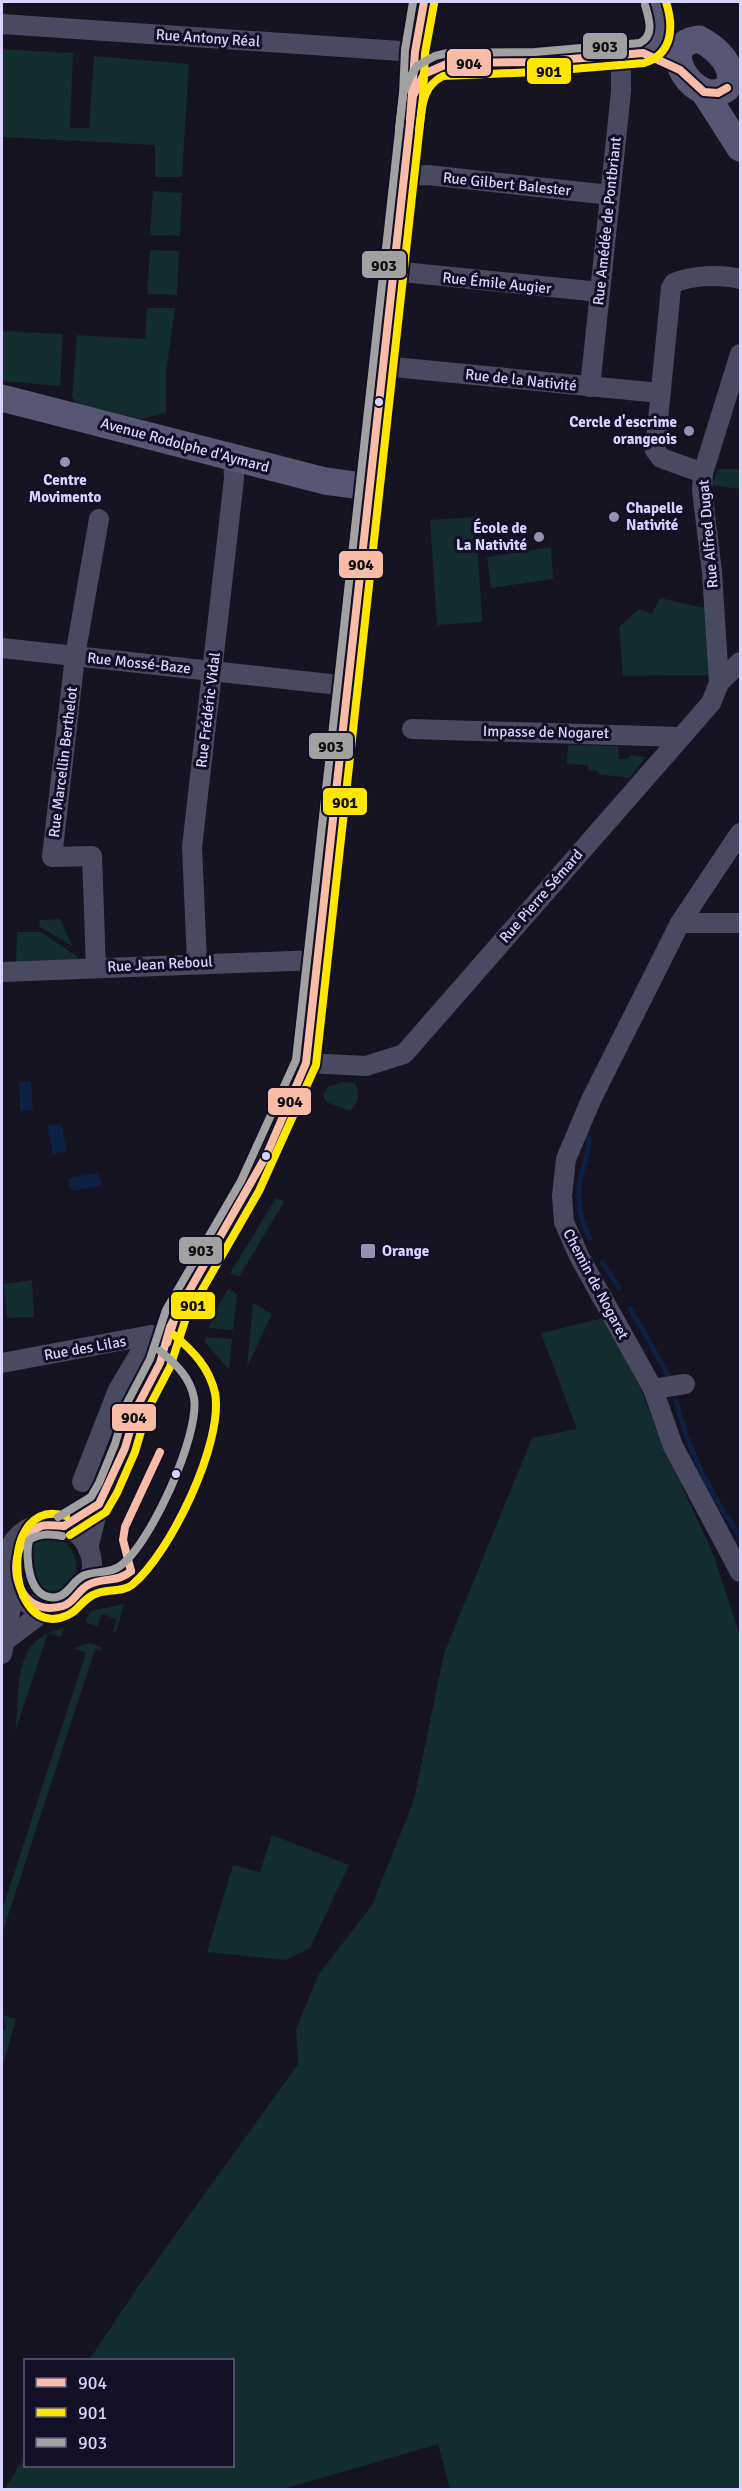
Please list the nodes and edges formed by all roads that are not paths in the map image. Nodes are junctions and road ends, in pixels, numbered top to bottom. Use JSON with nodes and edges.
{"nodes":[{"id":1,"x":424,"y":6,"type":"edge"},
{"id":2,"x":656,"y":6,"type":"edge"},
{"id":3,"x":2,"y":24,"type":"edge"},
{"id":4,"x":694,"y":40,"type":"junction"},
{"id":5,"x":415,"y":52,"type":"junction"},
{"id":6,"x":632,"y":54,"type":"junction"},
{"id":7,"x":449,"y":63,"type":"junction"},
{"id":8,"x":680,"y":70,"type":"junction"},
{"id":9,"x":727,"y":82,"type":"edge"},
{"id":10,"x":413,"y":96,"type":"junction"},
{"id":11,"x":741,"y":129,"type":"edge"},
{"id":12,"x":741,"y":148,"type":"edge"},
{"id":13,"x":404,"y":176,"type":"junction"},
{"id":14,"x":610,"y":195,"type":"junction"},
{"id":15,"x":393,"y":271,"type":"junction"},
{"id":16,"x":741,"y":279,"type":"edge"},
{"id":17,"x":600,"y":292,"type":"junction"},
{"id":18,"x":741,"y":354,"type":"edge"},
{"id":19,"x":383,"y":366,"type":"junction"},
{"id":20,"x":590,"y":387,"type":"junction"},
{"id":21,"x":660,"y":393,"type":"junction"},
{"id":22,"x":2,"y":398,"type":"edge"},
{"id":23,"x":233,"y":457,"type":"junction"},
{"id":24,"x":703,"y":472,"type":"junction"},
{"id":25,"x":369,"y":487,"type":"junction"},
{"id":26,"x":99,"y":519,"type":"dead end"},
{"id":27,"x":2,"y":648,"type":"edge"},
{"id":28,"x":75,"y":656,"type":"junction"},
{"id":29,"x":741,"y":662,"type":"edge"},
{"id":30,"x":212,"y":671,"type":"junction"},
{"id":31,"x":719,"y":683,"type":"junction"},
{"id":32,"x":348,"y":686,"type":"junction"},
{"id":33,"x":412,"y":729,"type":"dead end"},
{"id":34,"x":680,"y":736,"type":"junction"},
{"id":35,"x":741,"y":833,"type":"edge"},
{"id":36,"x":741,"y":922,"type":"edge"},
{"id":37,"x":681,"y":923,"type":"junction"},
{"id":38,"x":318,"y":960,"type":"junction"},
{"id":39,"x":197,"y":962,"type":"junction"},
{"id":40,"x":96,"y":967,"type":"junction"},
{"id":41,"x":2,"y":972,"type":"edge"},
{"id":42,"x":306,"y":1063,"type":"junction"},
{"id":43,"x":143,"y":1337,"type":"junction"},
{"id":44,"x":167,"y":1343,"type":"junction"},
{"id":45,"x":2,"y":1363,"type":"edge"},
{"id":46,"x":685,"y":1384,"type":"dead end"},
{"id":47,"x":653,"y":1389,"type":"junction"},
{"id":48,"x":82,"y":1482,"type":"dead end"},
{"id":49,"x":99,"y":1504,"type":"junction"},
{"id":50,"x":64,"y":1526,"type":"junction"},
{"id":51,"x":88,"y":1548,"type":"junction"},
{"id":52,"x":741,"y":1572,"type":"edge"},
{"id":53,"x":14,"y":1591,"type":"junction"},
{"id":54,"x":47,"y":1609,"type":"junction"},
{"id":55,"x":3,"y":1647,"type":"edge"}],
"edges":[{"from":1,"to":5,"type":"street"},
{"from":1,"to":7,"type":"street"},
{"from":2,"to":4,"type":"street"},
{"from":2,"to":6,"type":"street"},
{"from":3,"to":5,"type":"street","name":"Rue Antony Réal"},
{"from":4,"to":8,"type":"street"},
{"from":4,"to":9,"type":"street"},
{"from":5,"to":10,"type":"street"},
{"from":6,"to":7,"type":"street"},
{"from":6,"to":8,"type":"street"},
{"from":6,"to":14,"type":"street","name":"Rue Amédée de Pontbriant"},
{"from":7,"to":10,"type":"street"},
{"from":8,"to":9,"type":"street"},
{"from":9,"to":11,"type":"street"},
{"from":9,"to":12,"type":"street"},
{"from":10,"to":13,"type":"street"},
{"from":13,"to":14,"type":"street","name":"Rue Gilbert Balester"},
{"from":13,"to":15,"type":"street"},
{"from":14,"to":17,"type":"street","name":"Rue Amédée de Pontbriant"},
{"from":15,"to":17,"type":"street","name":"Rue Émile Augier"},
{"from":15,"to":19,"type":"street"},
{"from":16,"to":21,"type":"street"},
{"from":17,"to":20,"type":"street","name":"Rue Amédée de Pontbriant"},
{"from":18,"to":24,"type":"street","name":"Rue Alfred Dugat"},
{"from":19,"to":20,"type":"street","name":"Rue de la Nativité"},
{"from":19,"to":25,"type":"street"},
{"from":20,"to":21,"type":"street","name":"Rue de la Nativité"},
{"from":21,"to":24,"type":"street"},
{"from":22,"to":23,"type":"street","name":"Avenue Rodolphe d'Aymard"},
{"from":23,"to":25,"type":"street","name":"Avenue Rodolphe d'Aymard"},
{"from":23,"to":30,"type":"street","name":"Rue Frédéric Vidal"},
{"from":24,"to":31,"type":"street","name":"Rue Alfred Dugat"},
{"from":25,"to":32,"type":"street"},
{"from":26,"to":28,"type":"street","name":"Rue Marcellin Berthelot"},
{"from":27,"to":28,"type":"street","name":"Rue Mossé-Baze"},
{"from":28,"to":30,"type":"street","name":"Rue Mossé-Baze"},
{"from":28,"to":40,"type":"street","name":"Rue Marcellin Berthelot"},
{"from":29,"to":31,"type":"street","name":"Rue Pierre Sémard"},
{"from":30,"to":32,"type":"street","name":"Rue Mossé-Baze"},
{"from":30,"to":39,"type":"street","name":"Rue Frédéric Vidal"},
{"from":31,"to":34,"type":"street","name":"Rue Pierre Sémard"},
{"from":32,"to":38,"type":"street"},
{"from":33,"to":34,"type":"street","name":"Impasse de Nogaret"},
{"from":34,"to":42,"type":"street","name":"Rue Pierre Sémard"},
{"from":35,"to":37,"type":"street","name":"Chemin de Nogaret"},
{"from":36,"to":37,"type":"street"},
{"from":37,"to":47,"type":"street","name":"Chemin de Nogaret"},
{"from":38,"to":39,"type":"street","name":"Rue Jean Reboul"},
{"from":38,"to":42,"type":"street"},
{"from":39,"to":40,"type":"street","name":"Rue Jean Reboul"},
{"from":40,"to":41,"type":"street","name":"Rue Jean Reboul"},
{"from":42,"to":44,"type":"street"},
{"from":43,"to":44,"type":"street","name":"Rue des Lilas"},
{"from":43,"to":45,"type":"street","name":"Rue des Lilas"},
{"from":43,"to":48,"type":"street"},
{"from":44,"to":49,"type":"street"},
{"from":46,"to":47,"type":"street"},
{"from":47,"to":52,"type":"street","name":"Chemin de Nogaret"},
{"from":49,"to":50,"type":"street"},
{"from":49,"to":51,"type":"street"},
{"from":50,"to":51,"type":"street"},
{"from":50,"to":53,"type":"street"},
{"from":51,"to":54,"type":"street"},
{"from":53,"to":54,"type":"street"},
{"from":53,"to":55,"type":"street"},
{"from":54,"to":55,"type":"street"}]}
